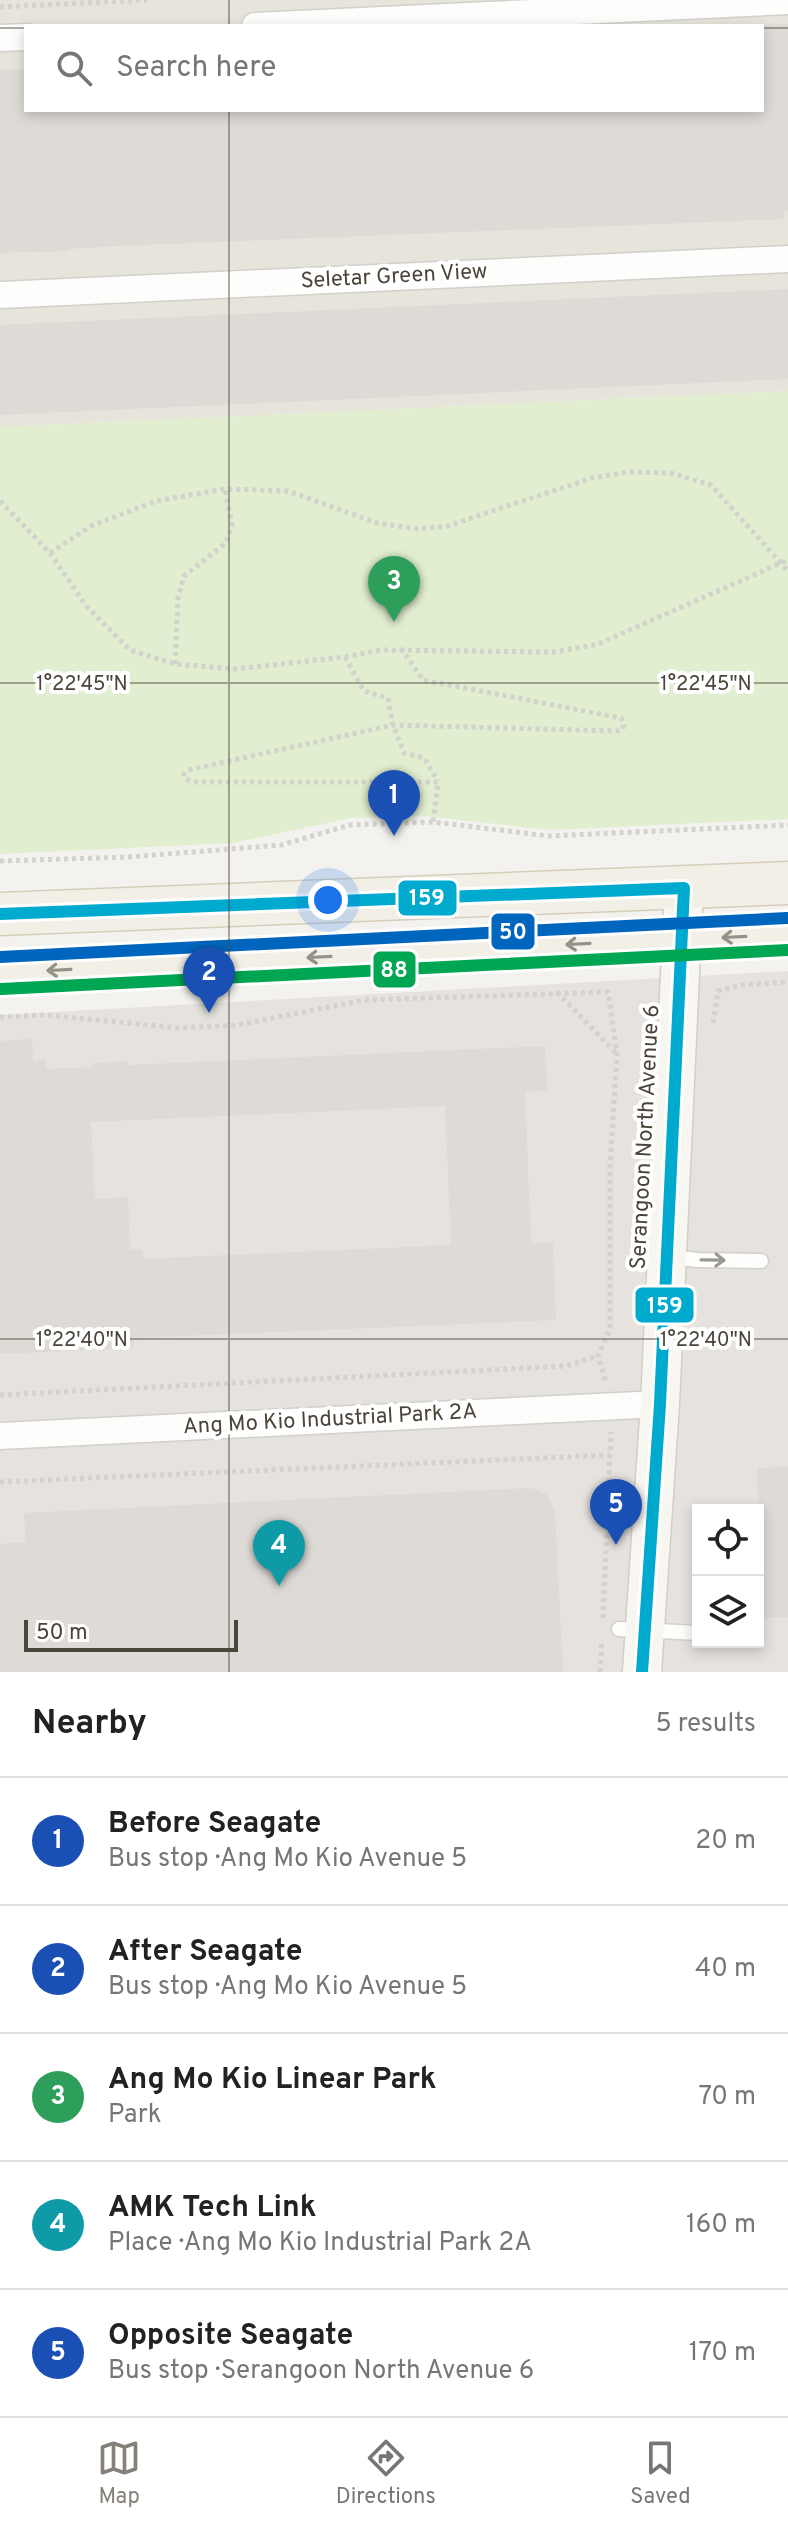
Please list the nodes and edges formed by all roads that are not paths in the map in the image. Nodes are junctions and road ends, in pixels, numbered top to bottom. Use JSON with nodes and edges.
{"nodes":[{"id":1,"x":788,"y":1,"type":"edge"},
{"id":2,"x":298,"y":24,"type":"edge"},
{"id":3,"x":24,"y":37,"type":"edge"},
{"id":4,"x":0,"y":38,"type":"edge"},
{"id":5,"x":788,"y":259,"type":"edge"},
{"id":6,"x":0,"y":295,"type":"edge"},
{"id":7,"x":788,"y":883,"type":"edge"},
{"id":8,"x":670,"y":888,"type":"junction"},
{"id":9,"x":0,"y":914,"type":"edge"},
{"id":10,"x":788,"y":934,"type":"edge"},
{"id":11,"x":669,"y":940,"type":"junction"},
{"id":12,"x":0,"y":973,"type":"edge"},
{"id":13,"x":652,"y":1255,"type":"junction"},
{"id":14,"x":761,"y":1261,"type":"dead end"},
{"id":15,"x":635,"y":1405,"type":"junction"},
{"id":16,"x":0,"y":1436,"type":"edge"},
{"id":17,"x":632,"y":1630,"type":"junction"},
{"id":18,"x":692,"y":1633,"type":"edge"},
{"id":19,"x":617,"y":1672,"type":"edge"},
{"id":20,"x":642,"y":1672,"type":"edge"}],
"edges":[{"from":1,"to":2,"type":"street"},
{"from":3,"to":4,"type":"street"},
{"from":5,"to":6,"type":"street","name":"Seletar Green View"},
{"from":7,"to":8,"type":"main road"},
{"from":8,"to":9,"type":"main road"},
{"from":8,"to":11,"type":"street","name":"Serangoon North Avenue 6"},
{"from":10,"to":11,"type":"main road","one_way":true},
{"from":11,"to":12,"type":"main road","one_way":true},
{"from":11,"to":13,"type":"street","name":"Serangoon North Avenue 6"},
{"from":13,"to":14,"type":"lane","one_way":true},
{"from":13,"to":15,"type":"street","name":"Serangoon North Avenue 6"},
{"from":15,"to":16,"type":"street","name":"Ang Mo Kio Industrial Park 2A"},
{"from":15,"to":17,"type":"street","name":"Serangoon North Avenue 6"},
{"from":17,"to":18,"type":"lane"},
{"from":17,"to":19,"type":"street","name":"Serangoon North Avenue 6"},
{"from":17,"to":20,"type":"street","name":"Serangoon North Avenue 6"}]}
